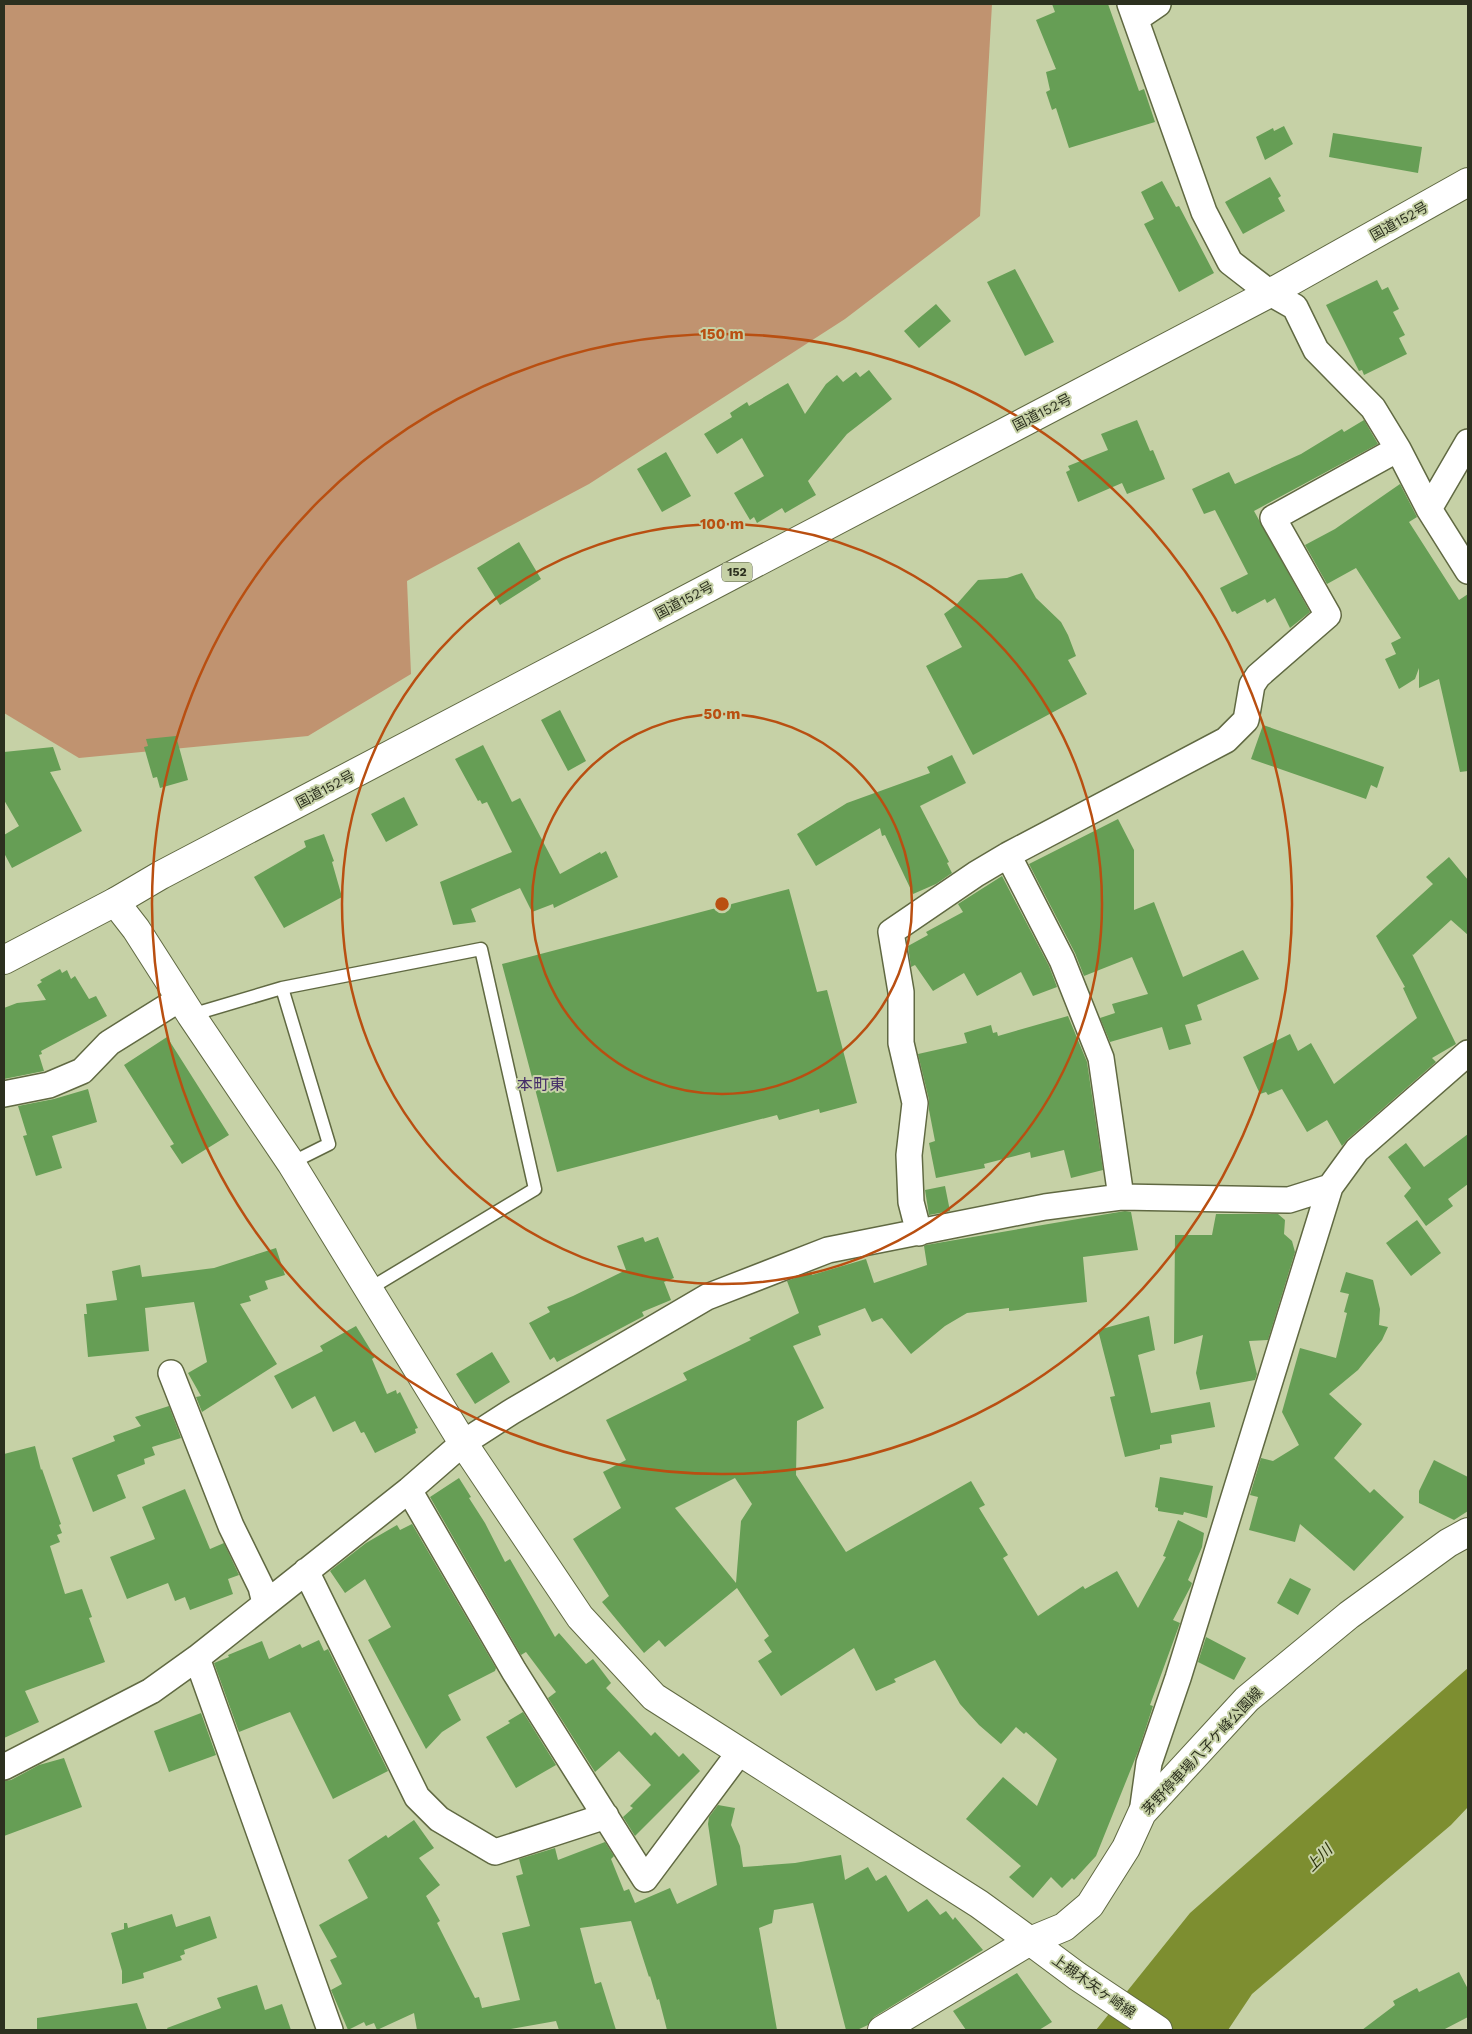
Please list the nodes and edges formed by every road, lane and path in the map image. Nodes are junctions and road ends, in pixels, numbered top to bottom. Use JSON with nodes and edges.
{"nodes":[{"id":1,"x":1158,"y":4,"type":"edge"},
{"id":2,"x":1133,"y":11,"type":"edge"},
{"id":3,"x":1468,"y":182,"type":"edge"},
{"id":4,"x":1270,"y":293,"type":"junction"},
{"id":5,"x":1468,"y":442,"type":"edge"},
{"id":6,"x":1398,"y":449,"type":"junction"},
{"id":7,"x":1429,"y":509,"type":"junction"},
{"id":8,"x":1468,"y":571,"type":"edge"},
{"id":9,"x":1008,"y":855,"type":"junction"},
{"id":10,"x":115,"y":902,"type":"junction"},
{"id":11,"x":4,"y":960,"type":"edge"},
{"id":12,"x":282,"y":988,"type":"junction"},
{"id":13,"x":186,"y":1007,"type":"junction"},
{"id":14,"x":1468,"y":1053,"type":"edge"},
{"id":15,"x":4,"y":1094,"type":"edge"},
{"id":16,"x":291,"y":1163,"type":"junction"},
{"id":17,"x":1330,"y":1188,"type":"junction"},
{"id":18,"x":1121,"y":1198,"type":"junction"},
{"id":19,"x":919,"y":1233,"type":"junction"},
{"id":20,"x":369,"y":1289,"type":"junction"},
{"id":21,"x":171,"y":1373,"type":"dead end"},
{"id":22,"x":463,"y":1443,"type":"junction"},
{"id":23,"x":409,"y":1490,"type":"junction"},
{"id":24,"x":1468,"y":1532,"type":"edge"},
{"id":25,"x":306,"y":1572,"type":"junction"},
{"id":26,"x":265,"y":1602,"type":"junction"},
{"id":27,"x":197,"y":1658,"type":"junction"},
{"id":28,"x":739,"y":1753,"type":"junction"},
{"id":29,"x":4,"y":1767,"type":"edge"},
{"id":30,"x":1142,"y":1813,"type":"junction"},
{"id":31,"x":606,"y":1816,"type":"junction"},
{"id":32,"x":1030,"y":1941,"type":"junction"},
{"id":33,"x":330,"y":2030,"type":"edge"},
{"id":34,"x":882,"y":2030,"type":"edge"},
{"id":35,"x":1158,"y":2030,"type":"edge"}],
"edges":[{"from":1,"to":2,"type":"street"},
{"from":2,"to":4,"type":"street"},
{"from":3,"to":4,"type":"main road","name":"国道152号","number":"152"},
{"from":4,"to":6,"type":"street"},
{"from":4,"to":10,"type":"main road","name":"国道152号","number":"152"},
{"from":5,"to":7,"type":"street"},
{"from":6,"to":7,"type":"street"},
{"from":6,"to":9,"type":"street"},
{"from":7,"to":8,"type":"street"},
{"from":9,"to":18,"type":"street"},
{"from":9,"to":19,"type":"street"},
{"from":10,"to":11,"type":"main road","name":"国道152号","number":"152"},
{"from":10,"to":13,"type":"main road","name":"上槻木矢ヶ崎線"},
{"from":12,"to":13,"type":"lane"},
{"from":12,"to":16,"type":"lane"},
{"from":12,"to":20,"type":"lane"},
{"from":13,"to":15,"type":"street"},
{"from":13,"to":16,"type":"main road","name":"上槻木矢ヶ崎線"},
{"from":14,"to":17,"type":"street"},
{"from":16,"to":20,"type":"main road","name":"上槻木矢ヶ崎線"},
{"from":17,"to":18,"type":"street"},
{"from":17,"to":30,"type":"street"},
{"from":18,"to":19,"type":"street"},
{"from":19,"to":22,"type":"street"},
{"from":20,"to":22,"type":"main road","name":"上槻木矢ヶ崎線"},
{"from":21,"to":26,"type":"street"},
{"from":22,"to":23,"type":"street"},
{"from":22,"to":28,"type":"main road","name":"上槻木矢ヶ崎線"},
{"from":23,"to":25,"type":"street"},
{"from":23,"to":31,"type":"street"},
{"from":24,"to":30,"type":"main road","name":"茅野停車場八子ケ峰公園線"},
{"from":25,"to":26,"type":"street"},
{"from":25,"to":31,"type":"street"},
{"from":26,"to":27,"type":"street"},
{"from":27,"to":29,"type":"street"},
{"from":27,"to":33,"type":"street"},
{"from":28,"to":31,"type":"street"},
{"from":28,"to":32,"type":"main road","name":"上槻木矢ヶ崎線"},
{"from":30,"to":32,"type":"main road","name":"茅野停車場八子ケ峰公園線"},
{"from":32,"to":34,"type":"main road","name":"茅野停車場八子ケ峰公園線"},
{"from":32,"to":35,"type":"main road","name":"上槻木矢ヶ崎線"}]}
